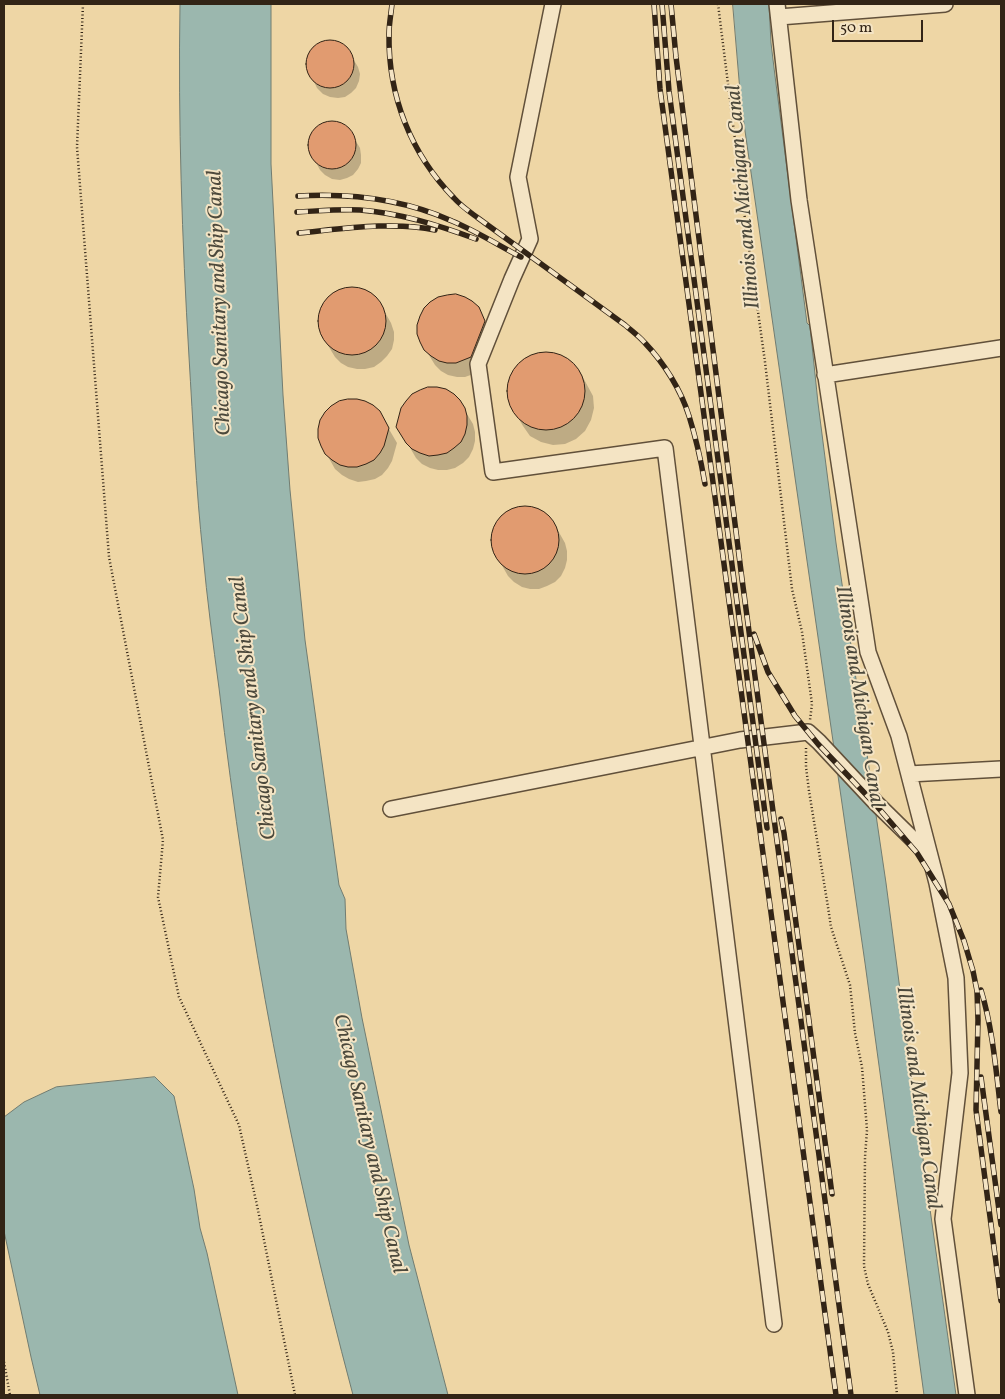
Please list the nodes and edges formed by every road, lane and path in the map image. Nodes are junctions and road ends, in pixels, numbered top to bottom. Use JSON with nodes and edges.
{"nodes":[{"id":1,"x":83,"y":4,"type":"edge"},
{"id":2,"x":553,"y":4,"type":"edge"},
{"id":3,"x":718,"y":4,"type":"edge"},
{"id":4,"x":945,"y":4,"type":"edge"},
{"id":5,"x":778,"y":10,"type":"edge"},
{"id":6,"x":1001,"y":348,"type":"edge"},
{"id":7,"x":825,"y":375,"type":"junction"},
{"id":8,"x":808,"y":732,"type":"junction"},
{"id":9,"x":702,"y":748,"type":"junction"},
{"id":10,"x":1001,"y":769,"type":"edge"},
{"id":11,"x":909,"y":774,"type":"junction"},
{"id":12,"x":392,"y":809,"type":"dead end"},
{"id":13,"x":930,"y":856,"type":"junction"},
{"id":14,"x":774,"y":1324,"type":"dead end"},
{"id":15,"x":4,"y":1362,"type":"edge"},
{"id":16,"x":10,"y":1395,"type":"edge"},
{"id":17,"x":295,"y":1395,"type":"edge"},
{"id":18,"x":897,"y":1395,"type":"edge"},
{"id":19,"x":967,"y":1395,"type":"edge"}],
"edges":[{"from":1,"to":17,"type":"path"},
{"from":2,"to":9,"type":"lane"},
{"from":3,"to":8,"type":"path"},
{"from":4,"to":5,"type":"lane"},
{"from":5,"to":7,"type":"lane"},
{"from":6,"to":7,"type":"lane"},
{"from":7,"to":11,"type":"lane"},
{"from":8,"to":9,"type":"lane"},
{"from":8,"to":13,"type":"lane"},
{"from":8,"to":18,"type":"path"},
{"from":9,"to":12,"type":"lane"},
{"from":9,"to":14,"type":"lane"},
{"from":10,"to":11,"type":"lane"},
{"from":11,"to":13,"type":"lane"},
{"from":13,"to":19,"type":"lane"},
{"from":15,"to":16,"type":"path"}]}
